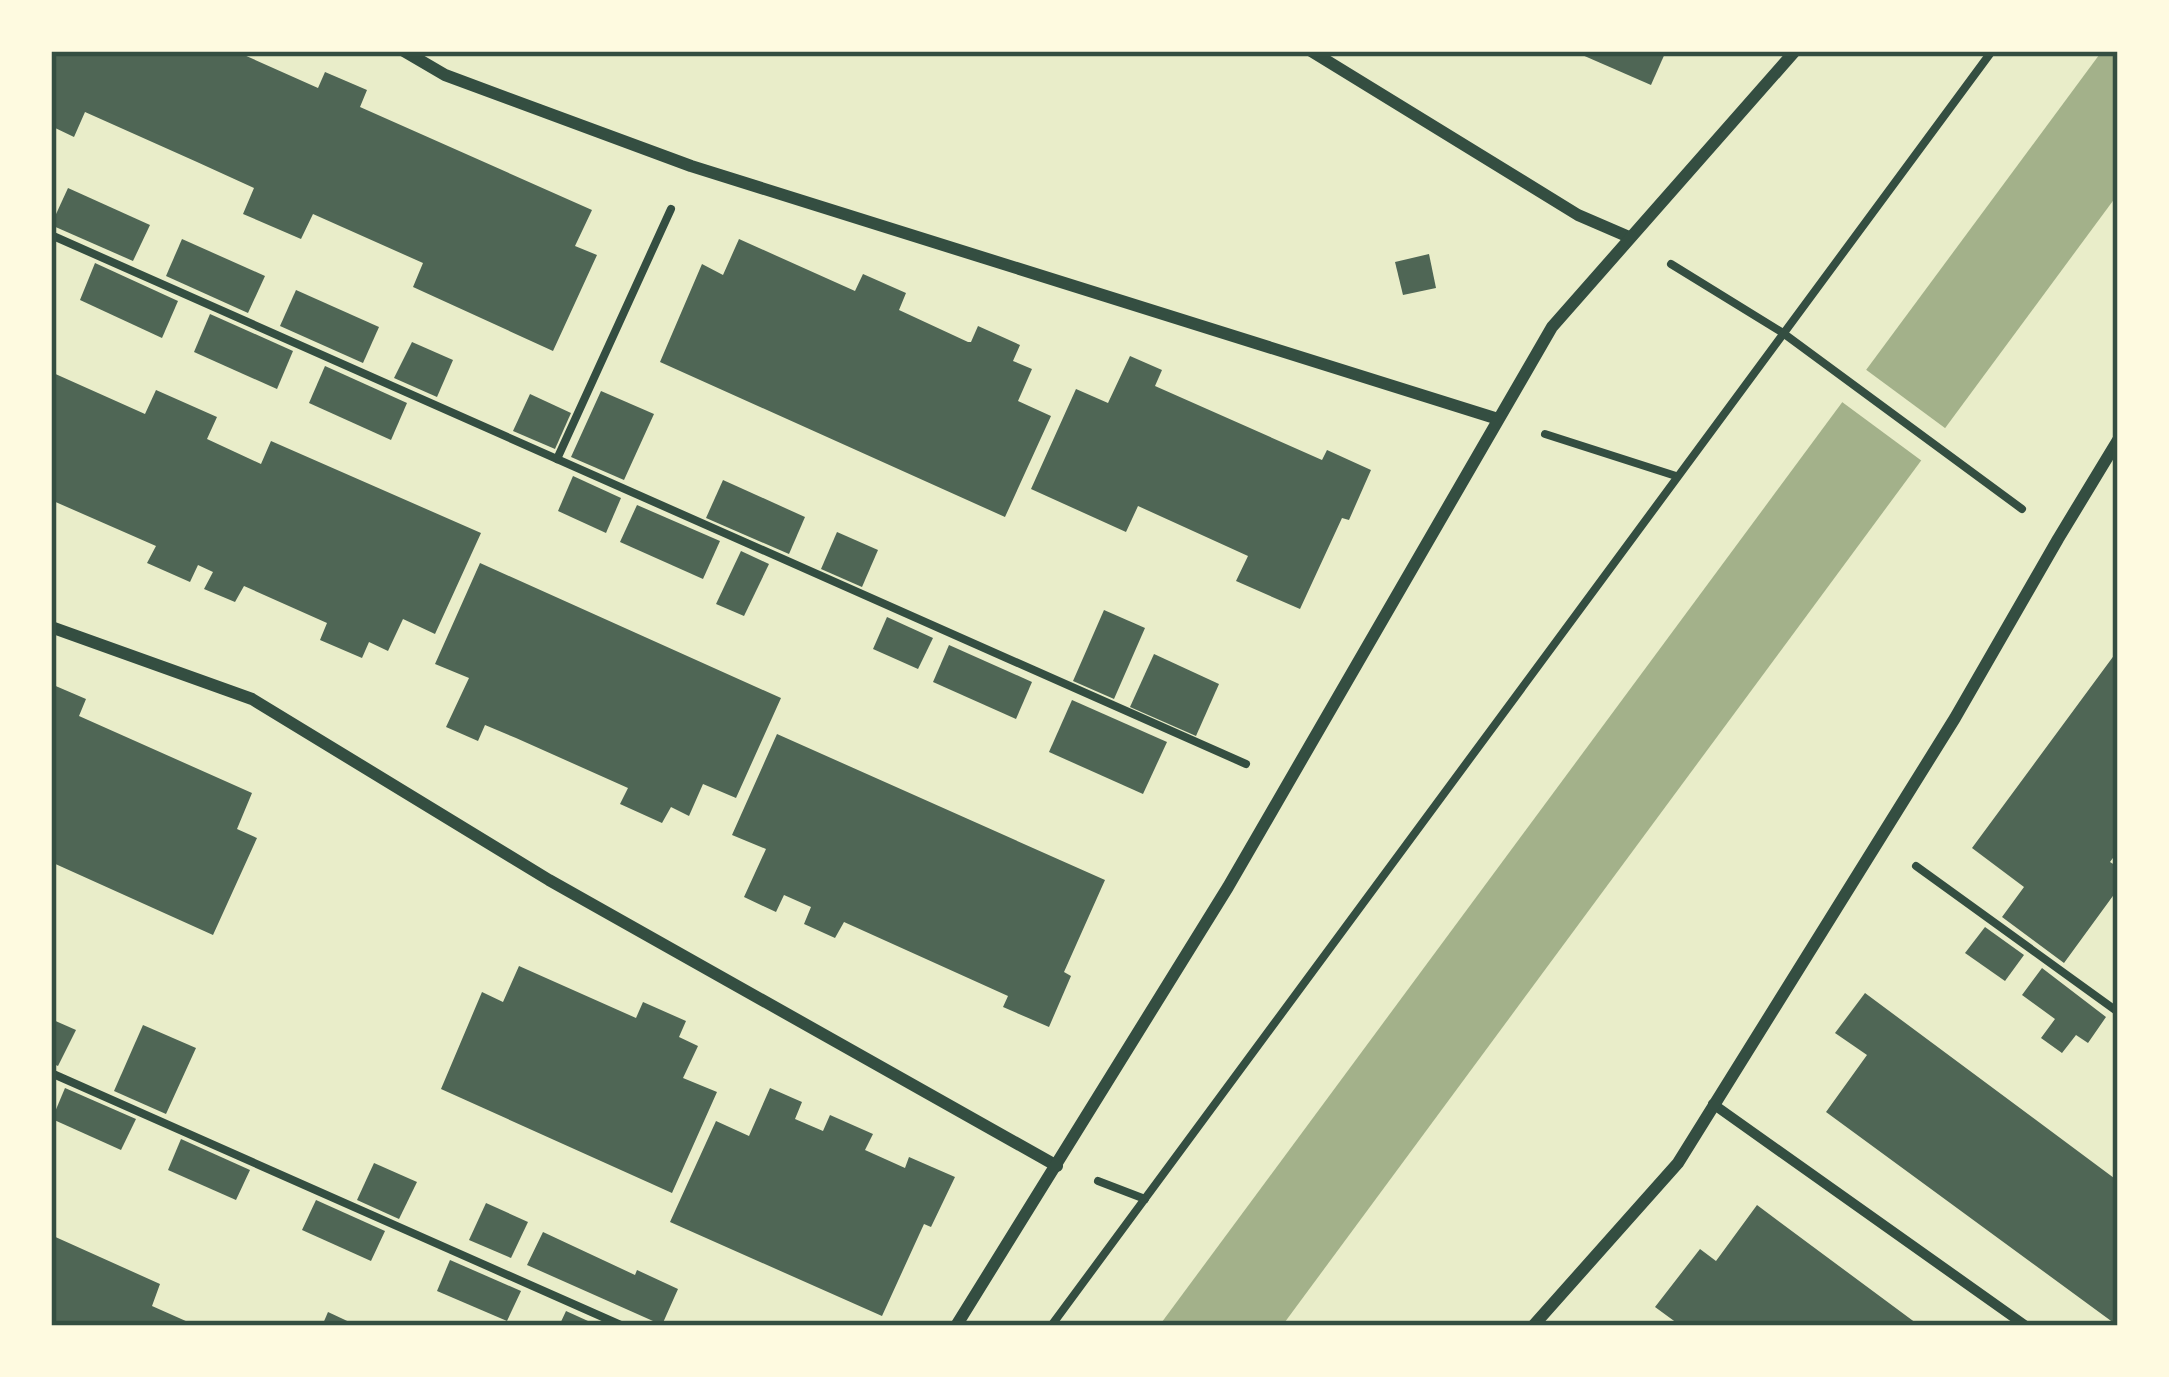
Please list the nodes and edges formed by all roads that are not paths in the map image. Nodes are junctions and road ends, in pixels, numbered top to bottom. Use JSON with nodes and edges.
{"nodes":[{"id":1,"x":404,"y":51,"type":"edge"},
{"id":2,"x":1310,"y":51,"type":"edge"},
{"id":3,"x":1796,"y":51,"type":"edge"},
{"id":4,"x":1629,"y":237,"type":"junction"},
{"id":5,"x":1498,"y":418,"type":"junction"},
{"id":6,"x":2118,"y":440,"type":"edge"},
{"id":7,"x":51,"y":627,"type":"edge"},
{"id":8,"x":1713,"y":1104,"type":"junction"},
{"id":9,"x":1057,"y":1166,"type":"junction"},
{"id":10,"x":956,"y":1326,"type":"edge"},
{"id":11,"x":1533,"y":1326,"type":"edge"},
{"id":12,"x":2026,"y":1326,"type":"edge"}],
"edges":[{"from":1,"to":5,"type":"street"},
{"from":2,"to":4,"type":"street"},
{"from":3,"to":4,"type":"street"},
{"from":4,"to":5,"type":"street"},
{"from":5,"to":9,"type":"street"},
{"from":6,"to":8,"type":"street"},
{"from":7,"to":9,"type":"street"},
{"from":8,"to":11,"type":"street"},
{"from":8,"to":12,"type":"street"},
{"from":9,"to":10,"type":"street"}]}
